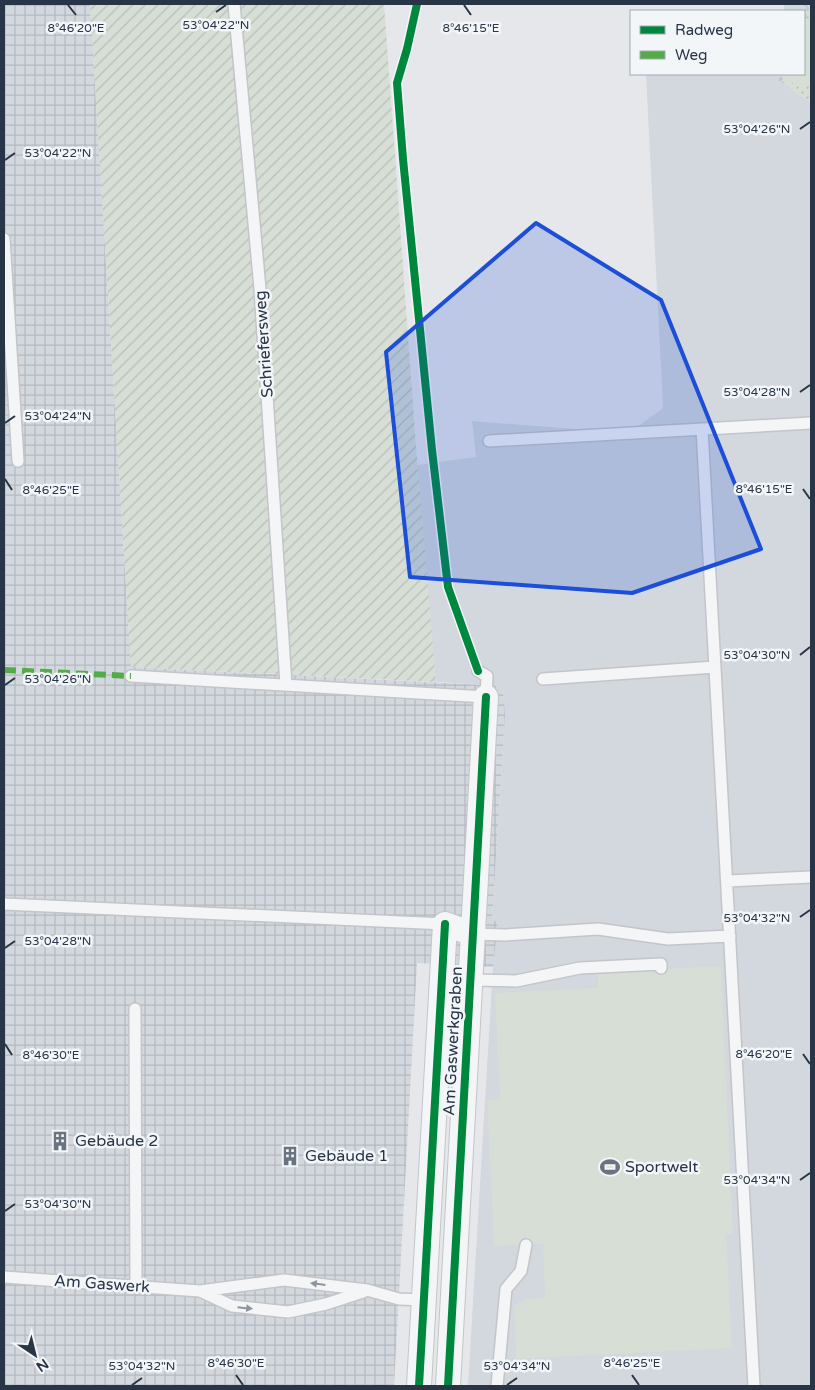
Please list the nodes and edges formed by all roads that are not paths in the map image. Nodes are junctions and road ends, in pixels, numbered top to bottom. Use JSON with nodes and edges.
{"nodes":[{"id":1,"x":234,"y":4,"type":"edge"},
{"id":2,"x":4,"y":239,"type":"edge"},
{"id":3,"x":811,"y":423,"type":"edge"},
{"id":4,"x":702,"y":429,"type":"junction"},
{"id":5,"x":489,"y":441,"type":"dead end"},
{"id":6,"x":18,"y":461,"type":"dead end"},
{"id":7,"x":715,"y":667,"type":"junction"},
{"id":8,"x":478,"y":671,"type":"dead end"},
{"id":9,"x":130,"y":676,"type":"dead end"},
{"id":10,"x":543,"y":678,"type":"dead end"},
{"id":11,"x":286,"y":685,"type":"junction"},
{"id":12,"x":486,"y":697,"type":"junction"},
{"id":13,"x":811,"y":877,"type":"edge"},
{"id":14,"x":727,"y":882,"type":"junction"},
{"id":15,"x":4,"y":904,"type":"edge"},
{"id":16,"x":445,"y":924,"type":"junction"},
{"id":17,"x":473,"y":934,"type":"junction"},
{"id":18,"x":730,"y":936,"type":"junction"},
{"id":19,"x":661,"y":968,"type":"dead end"},
{"id":20,"x":471,"y":980,"type":"junction"},
{"id":21,"x":135,"y":1009,"type":"dead end"},
{"id":22,"x":526,"y":1244,"type":"dead end"},
{"id":23,"x":4,"y":1277,"type":"edge"},
{"id":24,"x":136,"y":1286,"type":"junction"},
{"id":25,"x":367,"y":1290,"type":"junction"},
{"id":26,"x":200,"y":1291,"type":"junction"},
{"id":27,"x":423,"y":1300,"type":"junction"},
{"id":28,"x":452,"y":1303,"type":"junction"},
{"id":29,"x":419,"y":1386,"type":"edge"},
{"id":30,"x":448,"y":1386,"type":"edge"},
{"id":31,"x":497,"y":1386,"type":"edge"},
{"id":32,"x":754,"y":1386,"type":"edge"}],
"edges":[{"from":1,"to":11,"type":"lane","name":"Schriefersweg"},
{"from":2,"to":6,"type":"lane"},
{"from":3,"to":4,"type":"lane"},
{"from":4,"to":5,"type":"lane"},
{"from":4,"to":7,"type":"lane"},
{"from":7,"to":10,"type":"lane"},
{"from":7,"to":14,"type":"lane"},
{"from":8,"to":12,"type":"lane"},
{"from":9,"to":11,"type":"lane"},
{"from":11,"to":12,"type":"lane"},
{"from":12,"to":17,"type":"street","name":"Am Gaswerkgraben"},
{"from":13,"to":14,"type":"lane"},
{"from":14,"to":18,"type":"lane"},
{"from":15,"to":16,"type":"lane"},
{"from":16,"to":17,"type":"street"},
{"from":16,"to":27,"type":"street","name":"Am Gaswerkgraben"},
{"from":17,"to":18,"type":"lane"},
{"from":17,"to":20,"type":"street","name":"Am Gaswerkgraben"},
{"from":18,"to":32,"type":"lane"},
{"from":19,"to":20,"type":"lane"},
{"from":20,"to":28,"type":"street","name":"Am Gaswerkgraben"},
{"from":21,"to":24,"type":"lane"},
{"from":22,"to":31,"type":"lane"},
{"from":23,"to":24,"type":"lane","name":"Am Gaswerk"},
{"from":24,"to":26,"type":"lane","name":"Am Gaswerk"},
{"from":25,"to":26,"type":"lane","name":"Am Gaswerk","one_way":true},
{"from":26,"to":25,"type":"lane","name":"Am Gaswerk","one_way":true},
{"from":25,"to":27,"type":"lane","name":"Am Gaswerk"},
{"from":27,"to":28,"type":"street"},
{"from":27,"to":29,"type":"street","name":"Am Gaswerkgraben"},
{"from":28,"to":30,"type":"street","name":"Am Gaswerkgraben"}]}
